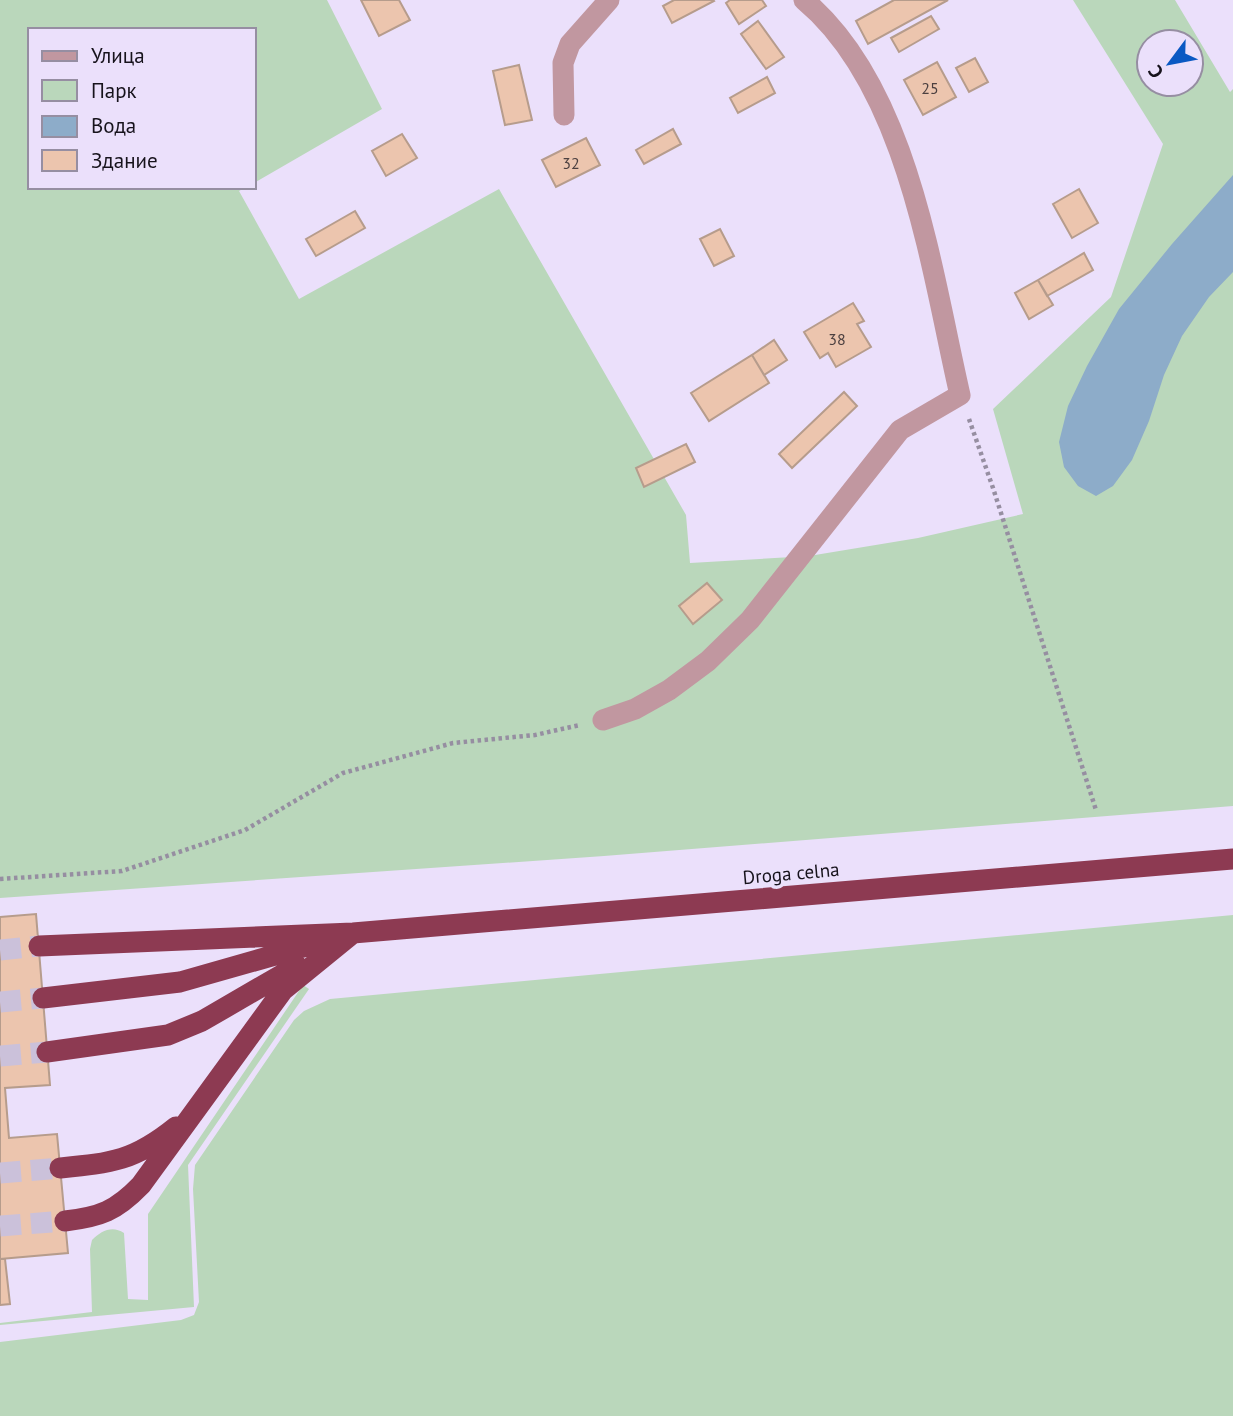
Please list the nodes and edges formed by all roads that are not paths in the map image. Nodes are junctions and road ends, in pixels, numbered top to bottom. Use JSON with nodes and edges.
{"nodes":[{"id":1,"x":609,"y":0,"type":"edge"},
{"id":2,"x":804,"y":0,"type":"edge"},
{"id":3,"x":564,"y":115,"type":"dead end"},
{"id":4,"x":603,"y":720,"type":"road end"},
{"id":5,"x":1233,"y":859,"type":"edge"},
{"id":6,"x":353,"y":933,"type":"junction"},
{"id":7,"x":39,"y":946,"type":"tunnel mouth"},
{"id":8,"x":43,"y":998,"type":"tunnel mouth"},
{"id":9,"x":47,"y":1052,"type":"tunnel mouth"},
{"id":10,"x":209,"y":1092,"type":"junction"},
{"id":11,"x":61,"y":1168,"type":"tunnel mouth"},
{"id":12,"x":65,"y":1221,"type":"tunnel mouth"}],
"edges":[{"from":1,"to":3,"type":"street"},
{"from":2,"to":4,"type":"street"},
{"from":5,"to":6,"type":"highway","name":"Droga celna"},
{"from":6,"to":7,"type":"highway"},
{"from":6,"to":8,"type":"highway"},
{"from":6,"to":9,"type":"highway"},
{"from":6,"to":10,"type":"highway"},
{"from":10,"to":11,"type":"highway"},
{"from":10,"to":12,"type":"highway"}]}
